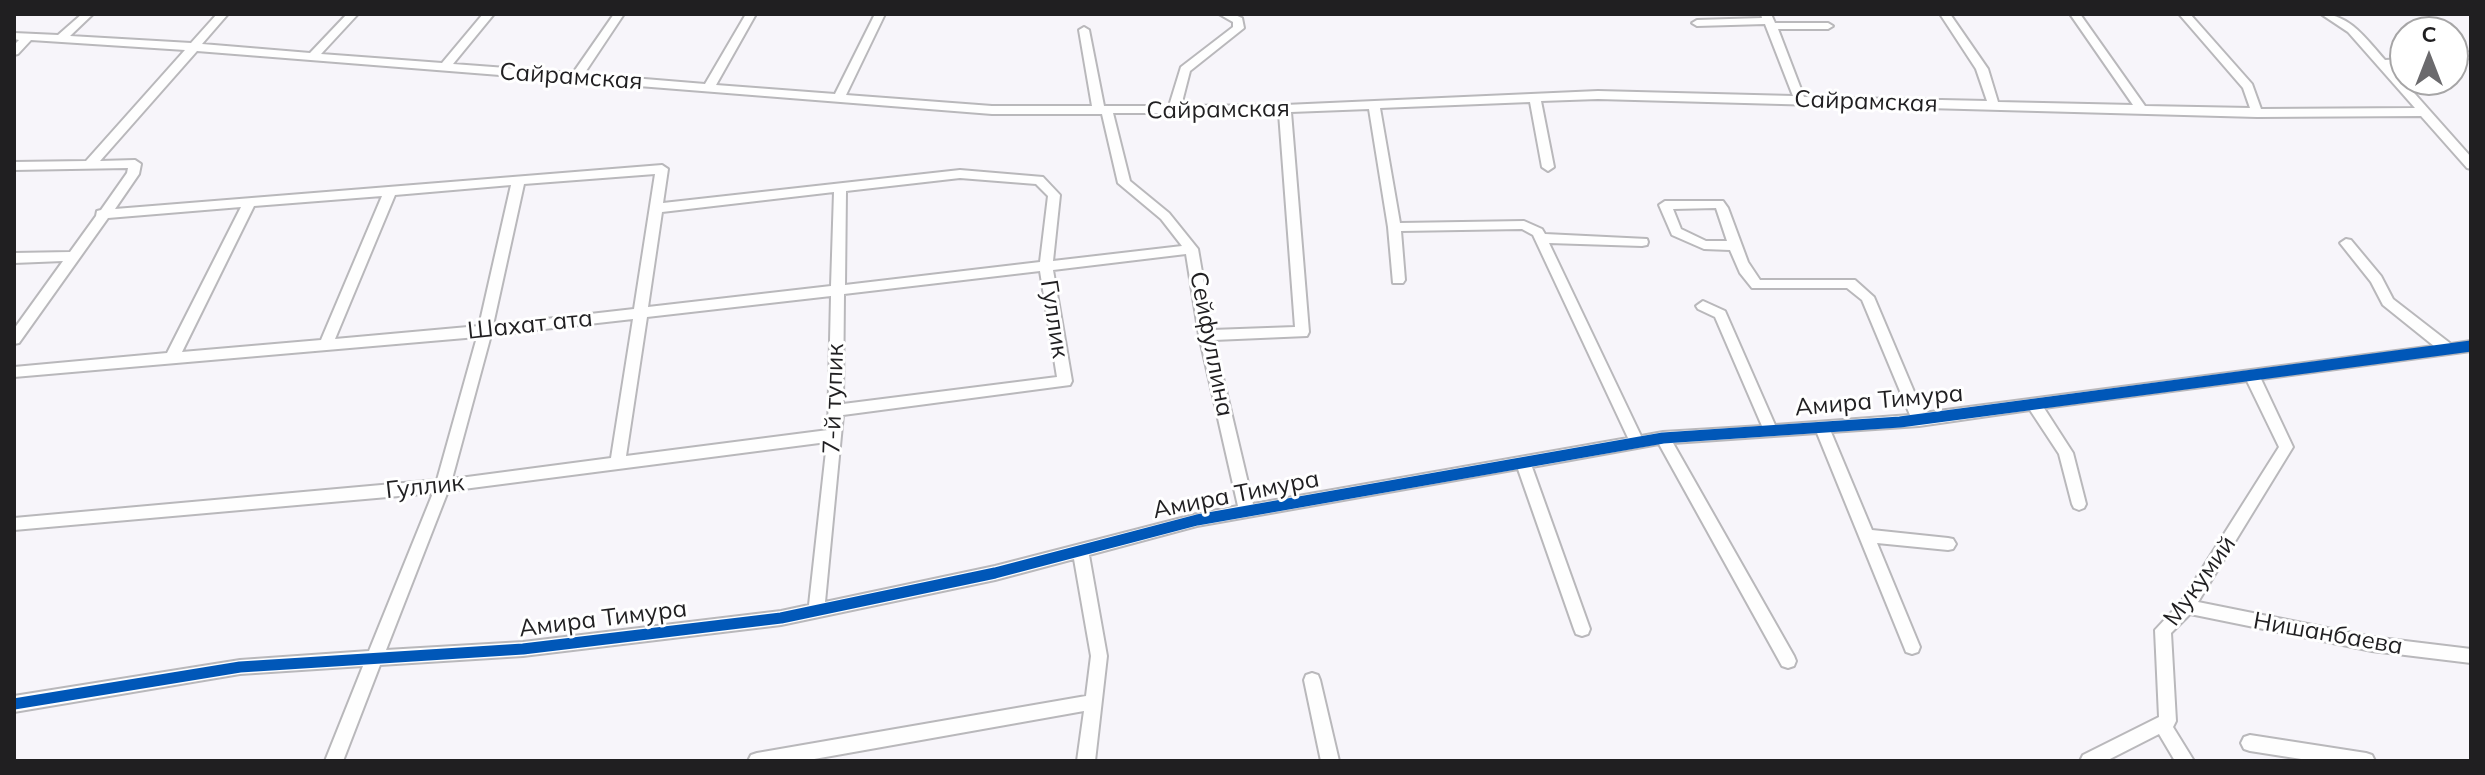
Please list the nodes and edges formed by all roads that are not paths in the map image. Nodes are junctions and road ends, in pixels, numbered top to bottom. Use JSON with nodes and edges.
{"nodes":[{"id":1,"x":88,"y":14,"type":"edge"},
{"id":2,"x":223,"y":14,"type":"edge"},
{"id":3,"x":353,"y":14,"type":"edge"},
{"id":4,"x":489,"y":14,"type":"edge"},
{"id":5,"x":619,"y":14,"type":"edge"},
{"id":6,"x":751,"y":14,"type":"edge"},
{"id":7,"x":880,"y":14,"type":"edge"},
{"id":8,"x":1224,"y":14,"type":"edge"},
{"id":9,"x":1945,"y":14,"type":"edge"},
{"id":10,"x":2075,"y":14,"type":"edge"},
{"id":11,"x":2184,"y":14,"type":"edge"},
{"id":12,"x":2326,"y":14,"type":"edge"},
{"id":13,"x":1768,"y":21,"type":"edge"},
{"id":14,"x":1697,"y":23,"type":"dead end"},
{"id":15,"x":1828,"y":26,"type":"dead end"},
{"id":16,"x":1084,"y":30,"type":"dead end"},
{"id":17,"x":14,"y":36,"type":"edge"},
{"id":18,"x":28,"y":37,"type":"junction"},
{"id":19,"x":60,"y":39,"type":"junction"},
{"id":20,"x":193,"y":47,"type":"junction"},
{"id":21,"x":14,"y":52,"type":"edge"},
{"id":22,"x":313,"y":56,"type":"junction"},
{"id":23,"x":2389,"y":63,"type":"edge"},
{"id":24,"x":2382,"y":64,"type":"junction"},
{"id":25,"x":445,"y":67,"type":"junction"},
{"id":26,"x":576,"y":77,"type":"junction"},
{"id":27,"x":709,"y":87,"type":"junction"},
{"id":28,"x":839,"y":98,"type":"junction"},
{"id":29,"x":1535,"y":98,"type":"junction"},
{"id":30,"x":1800,"y":100,"type":"junction"},
{"id":31,"x":1374,"y":106,"type":"junction"},
{"id":32,"x":1994,"y":106,"type":"junction"},
{"id":33,"x":1285,"y":109,"type":"junction"},
{"id":34,"x":1174,"y":110,"type":"junction"},
{"id":35,"x":2142,"y":110,"type":"junction"},
{"id":36,"x":1103,"y":111,"type":"junction"},
{"id":37,"x":2424,"y":112,"type":"junction"},
{"id":38,"x":2257,"y":113,"type":"junction"},
{"id":39,"x":2471,"y":165,"type":"edge"},
{"id":40,"x":14,"y":166,"type":"edge"},
{"id":41,"x":88,"y":166,"type":"junction"},
{"id":42,"x":1548,"y":167,"type":"dead end"},
{"id":43,"x":518,"y":182,"type":"junction"},
{"id":44,"x":840,"y":187,"type":"junction"},
{"id":45,"x":389,"y":194,"type":"junction"},
{"id":46,"x":249,"y":204,"type":"junction"},
{"id":47,"x":657,"y":208,"type":"junction"},
{"id":48,"x":101,"y":214,"type":"junction"},
{"id":49,"x":1394,"y":227,"type":"junction"},
{"id":50,"x":1541,"y":238,"type":"junction"},
{"id":51,"x":1642,"y":242,"type":"dead end"},
{"id":52,"x":2346,"y":243,"type":"dead end"},
{"id":53,"x":1737,"y":246,"type":"junction"},
{"id":54,"x":1192,"y":249,"type":"junction"},
{"id":55,"x":72,"y":256,"type":"junction"},
{"id":56,"x":14,"y":258,"type":"edge"},
{"id":57,"x":1046,"y":266,"type":"junction"},
{"id":58,"x":1398,"y":280,"type":"dead end"},
{"id":59,"x":837,"y":290,"type":"junction"},
{"id":60,"x":1703,"y":306,"type":"dead end"},
{"id":61,"x":640,"y":313,"type":"junction"},
{"id":62,"x":485,"y":331,"type":"junction"},
{"id":63,"x":1206,"y":335,"type":"junction"},
{"id":64,"x":14,"y":339,"type":"edge"},
{"id":65,"x":326,"y":345,"type":"junction"},
{"id":66,"x":2471,"y":346,"type":"edge"},
{"id":67,"x":2448,"y":349,"type":"junction"},
{"id":68,"x":172,"y":358,"type":"junction"},
{"id":69,"x":14,"y":372,"type":"edge"},
{"id":70,"x":2251,"y":374,"type":"junction"},
{"id":71,"x":2034,"y":404,"type":"junction"},
{"id":72,"x":836,"y":410,"type":"junction"},
{"id":73,"x":1919,"y":420,"type":"junction"},
{"id":74,"x":1822,"y":428,"type":"junction"},
{"id":75,"x":1771,"y":431,"type":"junction"},
{"id":76,"x":835,"y":435,"type":"junction"},
{"id":77,"x":1663,"y":438,"type":"junction"},
{"id":78,"x":1637,"y":443,"type":"junction"},
{"id":79,"x":618,"y":463,"type":"junction"},
{"id":80,"x":1523,"y":463,"type":"junction"},
{"id":81,"x":443,"y":486,"type":"junction"},
{"id":82,"x":2079,"y":504,"type":"dead end"},
{"id":83,"x":1247,"y":511,"type":"junction"},
{"id":84,"x":14,"y":524,"type":"edge"},
{"id":85,"x":1866,"y":536,"type":"junction"},
{"id":86,"x":1948,"y":544,"type":"dead end"},
{"id":87,"x":1080,"y":550,"type":"junction"},
{"id":88,"x":2187,"y":607,"type":"junction"},
{"id":89,"x":816,"y":611,"type":"junction"},
{"id":90,"x":1582,"y":629,"type":"dead end"},
{"id":91,"x":1912,"y":647,"type":"dead end"},
{"id":92,"x":2471,"y":656,"type":"edge"},
{"id":93,"x":376,"y":658,"type":"junction"},
{"id":94,"x":1788,"y":661,"type":"dead end"},
{"id":95,"x":1312,"y":680,"type":"dead end"},
{"id":96,"x":1094,"y":702,"type":"junction"},
{"id":97,"x":14,"y":704,"type":"edge"},
{"id":98,"x":2162,"y":724,"type":"junction"},
{"id":99,"x":2250,"y":743,"type":"dead end"},
{"id":100,"x":334,"y":761,"type":"edge"},
{"id":101,"x":757,"y":761,"type":"edge"},
{"id":102,"x":1086,"y":761,"type":"edge"},
{"id":103,"x":1330,"y":761,"type":"edge"},
{"id":104,"x":2089,"y":761,"type":"edge"},
{"id":105,"x":2185,"y":761,"type":"edge"},
{"id":106,"x":2366,"y":761,"type":"edge"}],
"edges":[{"from":1,"to":19,"type":"street"},
{"from":2,"to":20,"type":"street"},
{"from":3,"to":22,"type":"street"},
{"from":4,"to":25,"type":"street"},
{"from":5,"to":26,"type":"street"},
{"from":6,"to":27,"type":"street"},
{"from":7,"to":28,"type":"street"},
{"from":8,"to":34,"type":"street"},
{"from":9,"to":32,"type":"street"},
{"from":10,"to":35,"type":"street"},
{"from":11,"to":38,"type":"street"},
{"from":12,"to":24,"type":"street"},
{"from":13,"to":14,"type":"street"},
{"from":13,"to":15,"type":"street"},
{"from":13,"to":30,"type":"street"},
{"from":16,"to":36,"type":"street","name":"Сейфуллина"},
{"from":17,"to":18,"type":"street","name":"Сайрамская"},
{"from":18,"to":19,"type":"street","name":"Сайрамская"},
{"from":18,"to":21,"type":"street"},
{"from":19,"to":20,"type":"street","name":"Сайрамская"},
{"from":20,"to":22,"type":"street","name":"Сайрамская"},
{"from":20,"to":41,"type":"street"},
{"from":22,"to":25,"type":"street","name":"Сайрамская"},
{"from":23,"to":24,"type":"street"},
{"from":24,"to":37,"type":"street"},
{"from":25,"to":26,"type":"street","name":"Сайрамская"},
{"from":26,"to":27,"type":"street","name":"Сайрамская"},
{"from":27,"to":28,"type":"street","name":"Сайрамская"},
{"from":28,"to":36,"type":"street","name":"Сайрамская"},
{"from":29,"to":30,"type":"street","name":"Сайрамская"},
{"from":29,"to":31,"type":"street","name":"Сайрамская"},
{"from":29,"to":42,"type":"street"},
{"from":30,"to":32,"type":"street","name":"Сайрамская"},
{"from":31,"to":33,"type":"street","name":"Сайрамская"},
{"from":31,"to":49,"type":"street"},
{"from":32,"to":35,"type":"street","name":"Сайрамская"},
{"from":33,"to":34,"type":"street","name":"Сайрамская"},
{"from":33,"to":63,"type":"street"},
{"from":34,"to":36,"type":"street","name":"Сайрамская"},
{"from":35,"to":38,"type":"street","name":"Сайрамская"},
{"from":36,"to":54,"type":"street","name":"Сейфуллина"},
{"from":37,"to":38,"type":"street","name":"Сайрамская"},
{"from":37,"to":39,"type":"street"},
{"from":40,"to":41,"type":"street"},
{"from":41,"to":48,"type":"street"},
{"from":43,"to":45,"type":"street"},
{"from":43,"to":47,"type":"street"},
{"from":43,"to":62,"type":"street"},
{"from":44,"to":47,"type":"street"},
{"from":44,"to":57,"type":"street"},
{"from":44,"to":59,"type":"street","name":"7-й тупик"},
{"from":45,"to":46,"type":"street"},
{"from":45,"to":65,"type":"street"},
{"from":46,"to":48,"type":"street"},
{"from":46,"to":68,"type":"street"},
{"from":47,"to":61,"type":"street"},
{"from":48,"to":55,"type":"street"},
{"from":49,"to":50,"type":"street"},
{"from":49,"to":58,"type":"street"},
{"from":50,"to":51,"type":"street"},
{"from":50,"to":78,"type":"street"},
{"from":52,"to":67,"type":"street"},
{"from":53,"to":53,"type":"street"},
{"from":53,"to":73,"type":"street"},
{"from":54,"to":57,"type":"street","name":"Шахат ата"},
{"from":54,"to":63,"type":"street","name":"Сейфуллина"},
{"from":55,"to":56,"type":"street"},
{"from":55,"to":64,"type":"street"},
{"from":57,"to":59,"type":"street","name":"Шахат ата"},
{"from":57,"to":72,"type":"street","name":"Гуллик"},
{"from":59,"to":61,"type":"street","name":"Шахат ата"},
{"from":59,"to":72,"type":"street","name":"7-й тупик"},
{"from":60,"to":75,"type":"street"},
{"from":61,"to":62,"type":"street","name":"Шахат ата"},
{"from":61,"to":79,"type":"street"},
{"from":62,"to":65,"type":"street","name":"Шахат ата"},
{"from":62,"to":81,"type":"street"},
{"from":63,"to":83,"type":"street","name":"Сейфуллина"},
{"from":65,"to":68,"type":"street","name":"Шахат ата"},
{"from":66,"to":67,"type":"street","name":"Амира Тимура"},
{"from":67,"to":70,"type":"street","name":"Амира Тимура"},
{"from":68,"to":69,"type":"street","name":"Шахат ата"},
{"from":70,"to":71,"type":"street","name":"Амира Тимура"},
{"from":70,"to":88,"type":"street","name":"Мукумий"},
{"from":71,"to":73,"type":"street","name":"Амира Тимура"},
{"from":71,"to":82,"type":"street"},
{"from":72,"to":76,"type":"street","name":"7-й тупик"},
{"from":73,"to":74,"type":"street","name":"Амира Тимура"},
{"from":74,"to":75,"type":"street","name":"Амира Тимура"},
{"from":74,"to":85,"type":"street"},
{"from":75,"to":77,"type":"street","name":"Амира Тимура"},
{"from":76,"to":79,"type":"street","name":"Гуллик"},
{"from":76,"to":89,"type":"street","name":"7-й тупик"},
{"from":77,"to":78,"type":"street","name":"Амира Тимура"},
{"from":77,"to":94,"type":"street"},
{"from":78,"to":80,"type":"street","name":"Амира Тимура"},
{"from":79,"to":81,"type":"street","name":"Гуллик"},
{"from":80,"to":83,"type":"street","name":"Амира Тимура"},
{"from":80,"to":90,"type":"street"},
{"from":81,"to":84,"type":"street","name":"Гуллик"},
{"from":81,"to":93,"type":"street"},
{"from":83,"to":87,"type":"street","name":"Амира Тимура"},
{"from":85,"to":86,"type":"street"},
{"from":85,"to":91,"type":"street"},
{"from":87,"to":89,"type":"street","name":"Амира Тимура"},
{"from":87,"to":96,"type":"street"},
{"from":88,"to":92,"type":"street","name":"Нишанбаева"},
{"from":88,"to":98,"type":"street","name":"Мукумий"},
{"from":89,"to":93,"type":"street","name":"Амира Тимура"},
{"from":93,"to":97,"type":"street","name":"Амира Тимура"},
{"from":93,"to":100,"type":"street"},
{"from":95,"to":103,"type":"street"},
{"from":96,"to":101,"type":"street"},
{"from":96,"to":102,"type":"street"},
{"from":98,"to":104,"type":"street"},
{"from":98,"to":105,"type":"street"},
{"from":99,"to":106,"type":"street"}]}
